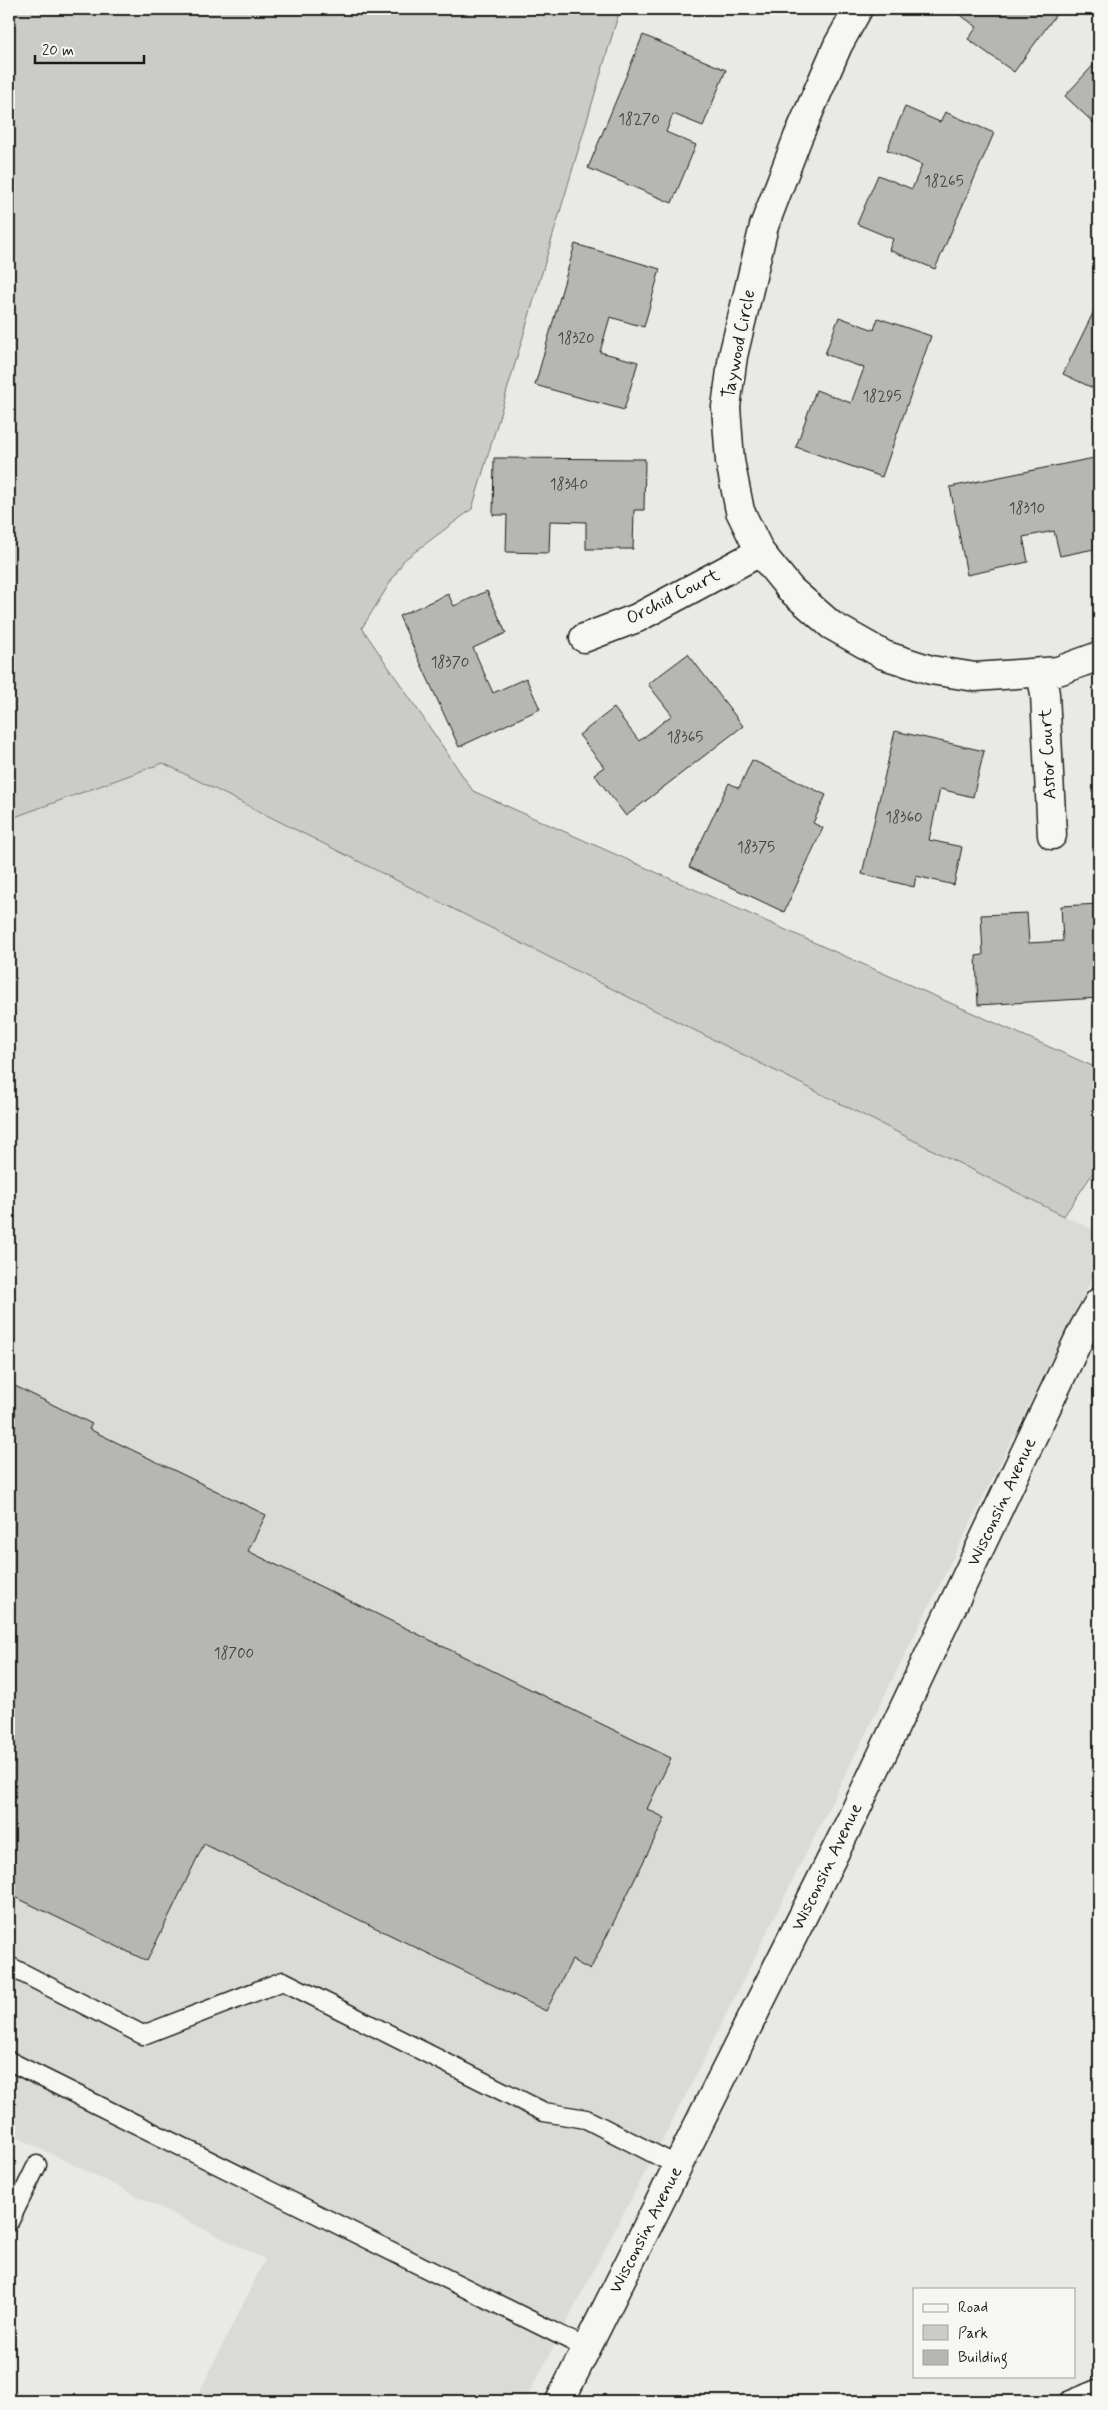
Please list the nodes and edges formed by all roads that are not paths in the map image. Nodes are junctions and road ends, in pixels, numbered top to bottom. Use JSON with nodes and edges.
{"nodes":[{"id":1,"x":858,"y":9,"type":"edge"},
{"id":2,"x":760,"y":552,"type":"junction"},
{"id":3,"x":584,"y":638,"type":"dead end"},
{"id":4,"x":1099,"y":656,"type":"edge"},
{"id":5,"x":1041,"y":672,"type":"junction"},
{"id":6,"x":1052,"y":835,"type":"dead end"},
{"id":7,"x":1099,"y":1302,"type":"edge"},
{"id":8,"x":9,"y":1966,"type":"edge"},
{"id":9,"x":9,"y":2061,"type":"edge"},
{"id":10,"x":38,"y":2165,"type":"dead end"},
{"id":11,"x":678,"y":2166,"type":"junction"},
{"id":12,"x":9,"y":2222,"type":"edge"},
{"id":13,"x":586,"y":2348,"type":"junction"},
{"id":14,"x":1099,"y":2388,"type":"edge"},
{"id":15,"x":560,"y":2401,"type":"edge"},
{"id":16,"x":1068,"y":2401,"type":"edge"}],
"edges":[{"from":1,"to":2,"type":"street","name":"Taywood Circle"},
{"from":2,"to":3,"type":"street","name":"Orchid Court"},
{"from":2,"to":5,"type":"street","name":"Taywood Circle"},
{"from":4,"to":5,"type":"street","name":"Taywood Circle"},
{"from":5,"to":6,"type":"street","name":"Astor Court"},
{"from":7,"to":11,"type":"street","name":"Wisconsin Avenue"},
{"from":8,"to":11,"type":"lane"},
{"from":9,"to":13,"type":"lane"},
{"from":10,"to":12,"type":"lane"},
{"from":11,"to":13,"type":"street","name":"Wisconsin Avenue"},
{"from":13,"to":15,"type":"street","name":"Wisconsin Avenue"},
{"from":14,"to":16,"type":"lane"}]}
